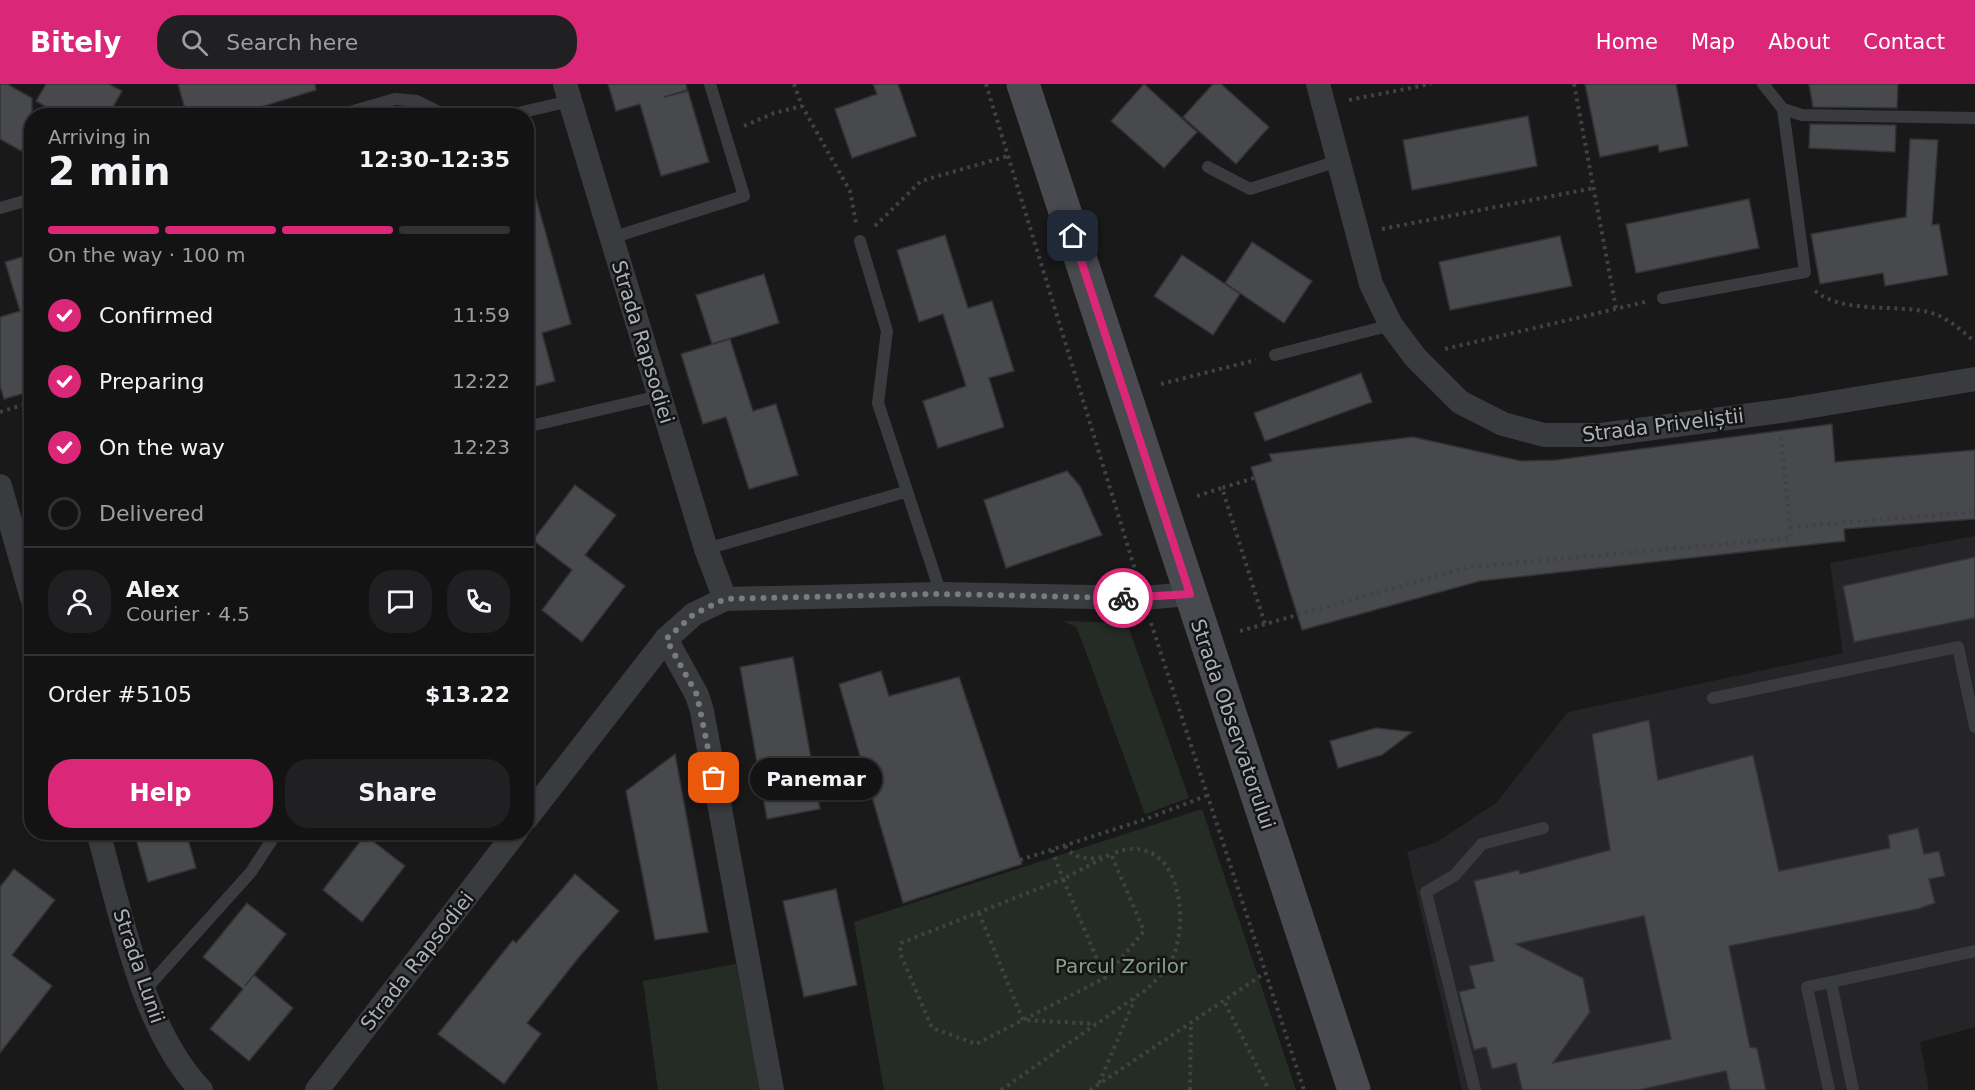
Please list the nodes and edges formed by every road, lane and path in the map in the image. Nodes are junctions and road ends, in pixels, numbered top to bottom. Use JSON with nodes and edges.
{"nodes":[{"id":1,"x":710,"y":84,"type":"edge"},
{"id":2,"x":794,"y":84,"type":"edge"},
{"id":3,"x":986,"y":84,"type":"edge"},
{"id":4,"x":1023,"y":84,"type":"edge"},
{"id":5,"x":1431,"y":84,"type":"edge"},
{"id":6,"x":1574,"y":84,"type":"edge"},
{"id":7,"x":1763,"y":84,"type":"edge"},
{"id":8,"x":567,"y":93,"type":"edge"},
{"id":9,"x":1321,"y":95,"type":"edge"},
{"id":10,"x":802,"y":106,"type":"junction"},
{"id":11,"x":364,"y":108,"type":"edge"},
{"id":12,"x":431,"y":108,"type":"edge"},
{"id":13,"x":528,"y":108,"type":"edge"},
{"id":14,"x":1783,"y":110,"type":"junction"},
{"id":15,"x":1975,"y":118,"type":"edge"},
{"id":16,"x":726,"y":137,"type":"junction"},
{"id":17,"x":1008,"y":156,"type":"junction"},
{"id":18,"x":1338,"y":161,"type":"junction"},
{"id":19,"x":1208,"y":167,"type":"dead end"},
{"id":20,"x":1594,"y":188,"type":"junction"},
{"id":21,"x":24,"y":202,"type":"edge"},
{"id":22,"x":0,"y":208,"type":"edge"},
{"id":23,"x":1358,"y":234,"type":"junction"},
{"id":24,"x":611,"y":238,"type":"junction"},
{"id":25,"x":860,"y":241,"type":"junction"},
{"id":26,"x":1805,"y":272,"type":"junction"},
{"id":27,"x":1663,"y":298,"type":"joint"},
{"id":28,"x":1616,"y":308,"type":"junction"},
{"id":29,"x":1391,"y":325,"type":"junction"},
{"id":30,"x":1975,"y":342,"type":"edge"},
{"id":31,"x":1275,"y":355,"type":"joint"},
{"id":32,"x":1416,"y":357,"type":"junction"},
{"id":33,"x":1975,"y":379,"type":"edge"},
{"id":34,"x":1161,"y":384,"type":"dead end"},
{"id":35,"x":659,"y":396,"type":"junction"},
{"id":36,"x":24,"y":404,"type":"edge"},
{"id":37,"x":0,"y":412,"type":"edge"},
{"id":38,"x":534,"y":425,"type":"edge"},
{"id":39,"x":1780,"y":431,"type":"dead end"},
{"id":40,"x":1254,"y":477,"type":"dead end"},
{"id":41,"x":0,"y":486,"type":"edge"},
{"id":42,"x":1222,"y":488,"type":"junction"},
{"id":43,"x":905,"y":492,"type":"junction"},
{"id":44,"x":1197,"y":496,"type":"dead end"},
{"id":45,"x":1975,"y":512,"type":"edge"},
{"id":46,"x":1790,"y":527,"type":"junction"},
{"id":47,"x":706,"y":549,"type":"junction"},
{"id":48,"x":24,"y":570,"type":"edge"},
{"id":49,"x":941,"y":594,"type":"junction"},
{"id":50,"x":1190,"y":594,"type":"junction"},
{"id":51,"x":1143,"y":598,"type":"junction"},
{"id":52,"x":725,"y":599,"type":"junction"},
{"id":53,"x":1265,"y":624,"type":"junction"},
{"id":54,"x":1240,"y":631,"type":"dead end"},
{"id":55,"x":666,"y":639,"type":"junction"},
{"id":56,"x":1713,"y":698,"type":"dead end"},
{"id":57,"x":1975,"y":727,"type":"edge"},
{"id":58,"x":1206,"y":796,"type":"junction"},
{"id":59,"x":534,"y":809,"type":"edge"},
{"id":60,"x":1543,"y":828,"type":"dead end"},
{"id":61,"x":100,"y":840,"type":"edge"},
{"id":62,"x":272,"y":840,"type":"edge"},
{"id":63,"x":510,"y":840,"type":"edge"},
{"id":64,"x":1065,"y":846,"type":"junction"},
{"id":65,"x":1052,"y":850,"type":"junction"},
{"id":66,"x":1111,"y":854,"type":"junction"},
{"id":67,"x":1020,"y":860,"type":"dead end"},
{"id":68,"x":1063,"y":879,"type":"junction"},
{"id":69,"x":979,"y":913,"type":"junction"},
{"id":70,"x":1975,"y":951,"type":"edge"},
{"id":71,"x":1265,"y":974,"type":"junction"},
{"id":72,"x":1105,"y":978,"type":"junction"},
{"id":73,"x":1831,"y":982,"type":"junction"},
{"id":74,"x":145,"y":990,"type":"junction"},
{"id":75,"x":1135,"y":998,"type":"junction"},
{"id":76,"x":1225,"y":1002,"type":"junction"},
{"id":77,"x":1023,"y":1020,"type":"junction"},
{"id":78,"x":1097,"y":1024,"type":"junction"},
{"id":79,"x":1191,"y":1024,"type":"junction"},
{"id":80,"x":1099,"y":1085,"type":"junction"},
{"id":81,"x":201,"y":1090,"type":"edge"},
{"id":82,"x":317,"y":1090,"type":"edge"},
{"id":83,"x":772,"y":1090,"type":"edge"},
{"id":84,"x":1001,"y":1090,"type":"edge"},
{"id":85,"x":1092,"y":1090,"type":"edge"},
{"id":86,"x":1190,"y":1090,"type":"edge"},
{"id":87,"x":1269,"y":1090,"type":"edge"},
{"id":88,"x":1304,"y":1090,"type":"edge"},
{"id":89,"x":1354,"y":1090,"type":"edge"},
{"id":90,"x":1474,"y":1090,"type":"edge"},
{"id":91,"x":1829,"y":1090,"type":"edge"},
{"id":92,"x":1853,"y":1090,"type":"edge"}],
"edges":[{"from":1,"to":16,"type":"lane"},
{"from":2,"to":10,"type":"path"},
{"from":3,"to":17,"type":"path"},
{"from":4,"to":50,"type":"main road","name":"Strada Observatorului"},
{"from":5,"to":9,"type":"path"},
{"from":6,"to":20,"type":"path"},
{"from":7,"to":14,"type":"lane"},
{"from":8,"to":13,"type":"lane"},
{"from":8,"to":24,"type":"street","name":"Strada Rapsodiei"},
{"from":9,"to":18,"type":"street","name":"Strada Priveliștii"},
{"from":10,"to":16,"type":"path"},
{"from":10,"to":25,"type":"path"},
{"from":11,"to":12,"type":"lane"},
{"from":14,"to":15,"type":"lane"},
{"from":14,"to":26,"type":"lane"},
{"from":16,"to":24,"type":"lane"},
{"from":17,"to":25,"type":"path"},
{"from":17,"to":51,"type":"path"},
{"from":18,"to":19,"type":"lane"},
{"from":18,"to":23,"type":"street","name":"Strada Priveliștii"},
{"from":20,"to":23,"type":"path"},
{"from":20,"to":28,"type":"path"},
{"from":21,"to":22,"type":"lane"},
{"from":23,"to":29,"type":"street","name":"Strada Priveliștii"},
{"from":24,"to":35,"type":"street","name":"Strada Rapsodiei"},
{"from":25,"to":43,"type":"lane"},
{"from":26,"to":27,"type":"lane"},
{"from":26,"to":30,"type":"path"},
{"from":27,"to":28,"type":"path"},
{"from":28,"to":32,"type":"path"},
{"from":29,"to":31,"type":"lane"},
{"from":29,"to":32,"type":"street","name":"Strada Priveliștii"},
{"from":31,"to":34,"type":"path"},
{"from":32,"to":33,"type":"street","name":"Strada Priveliștii"},
{"from":35,"to":38,"type":"lane"},
{"from":35,"to":47,"type":"street","name":"Strada Rapsodiei"},
{"from":36,"to":37,"type":"path"},
{"from":39,"to":46,"type":"path"},
{"from":40,"to":42,"type":"path"},
{"from":41,"to":48,"type":"street"},
{"from":42,"to":44,"type":"path"},
{"from":42,"to":53,"type":"path"},
{"from":43,"to":47,"type":"lane"},
{"from":43,"to":49,"type":"lane"},
{"from":45,"to":46,"type":"path"},
{"from":46,"to":53,"type":"path"},
{"from":47,"to":52,"type":"street","name":"Strada Rapsodiei"},
{"from":49,"to":51,"type":"street"},
{"from":49,"to":52,"type":"street"},
{"from":50,"to":51,"type":"street"},
{"from":50,"to":89,"type":"main road","name":"Strada Observatorului"},
{"from":51,"to":58,"type":"path"},
{"from":52,"to":55,"type":"street"},
{"from":53,"to":54,"type":"path"},
{"from":55,"to":59,"type":"street"},
{"from":55,"to":83,"type":"street"},
{"from":56,"to":57,"type":"lane"},
{"from":58,"to":64,"type":"path"},
{"from":58,"to":71,"type":"path"},
{"from":60,"to":90,"type":"lane"},
{"from":61,"to":74,"type":"street","name":"Strada Lunii"},
{"from":62,"to":74,"type":"lane"},
{"from":63,"to":82,"type":"street","name":"Strada Rapsodiei"},
{"from":64,"to":65,"type":"path"},
{"from":64,"to":66,"type":"path"},
{"from":65,"to":67,"type":"path"},
{"from":65,"to":68,"type":"path"},
{"from":66,"to":68,"type":"path"},
{"from":66,"to":72,"type":"path"},
{"from":66,"to":75,"type":"path"},
{"from":68,"to":69,"type":"path"},
{"from":68,"to":72,"type":"path"},
{"from":69,"to":77,"type":"path"},
{"from":69,"to":77,"type":"path"},
{"from":70,"to":73,"type":"lane"},
{"from":71,"to":76,"type":"path"},
{"from":71,"to":88,"type":"path"},
{"from":72,"to":77,"type":"path"},
{"from":73,"to":91,"type":"lane"},
{"from":73,"to":92,"type":"lane"},
{"from":74,"to":81,"type":"street","name":"Strada Lunii"},
{"from":75,"to":78,"type":"path"},
{"from":75,"to":80,"type":"path"},
{"from":76,"to":79,"type":"path"},
{"from":76,"to":87,"type":"path"},
{"from":77,"to":78,"type":"path"},
{"from":78,"to":84,"type":"path"},
{"from":79,"to":80,"type":"path"},
{"from":79,"to":86,"type":"path"},
{"from":80,"to":85,"type":"path"}]}
